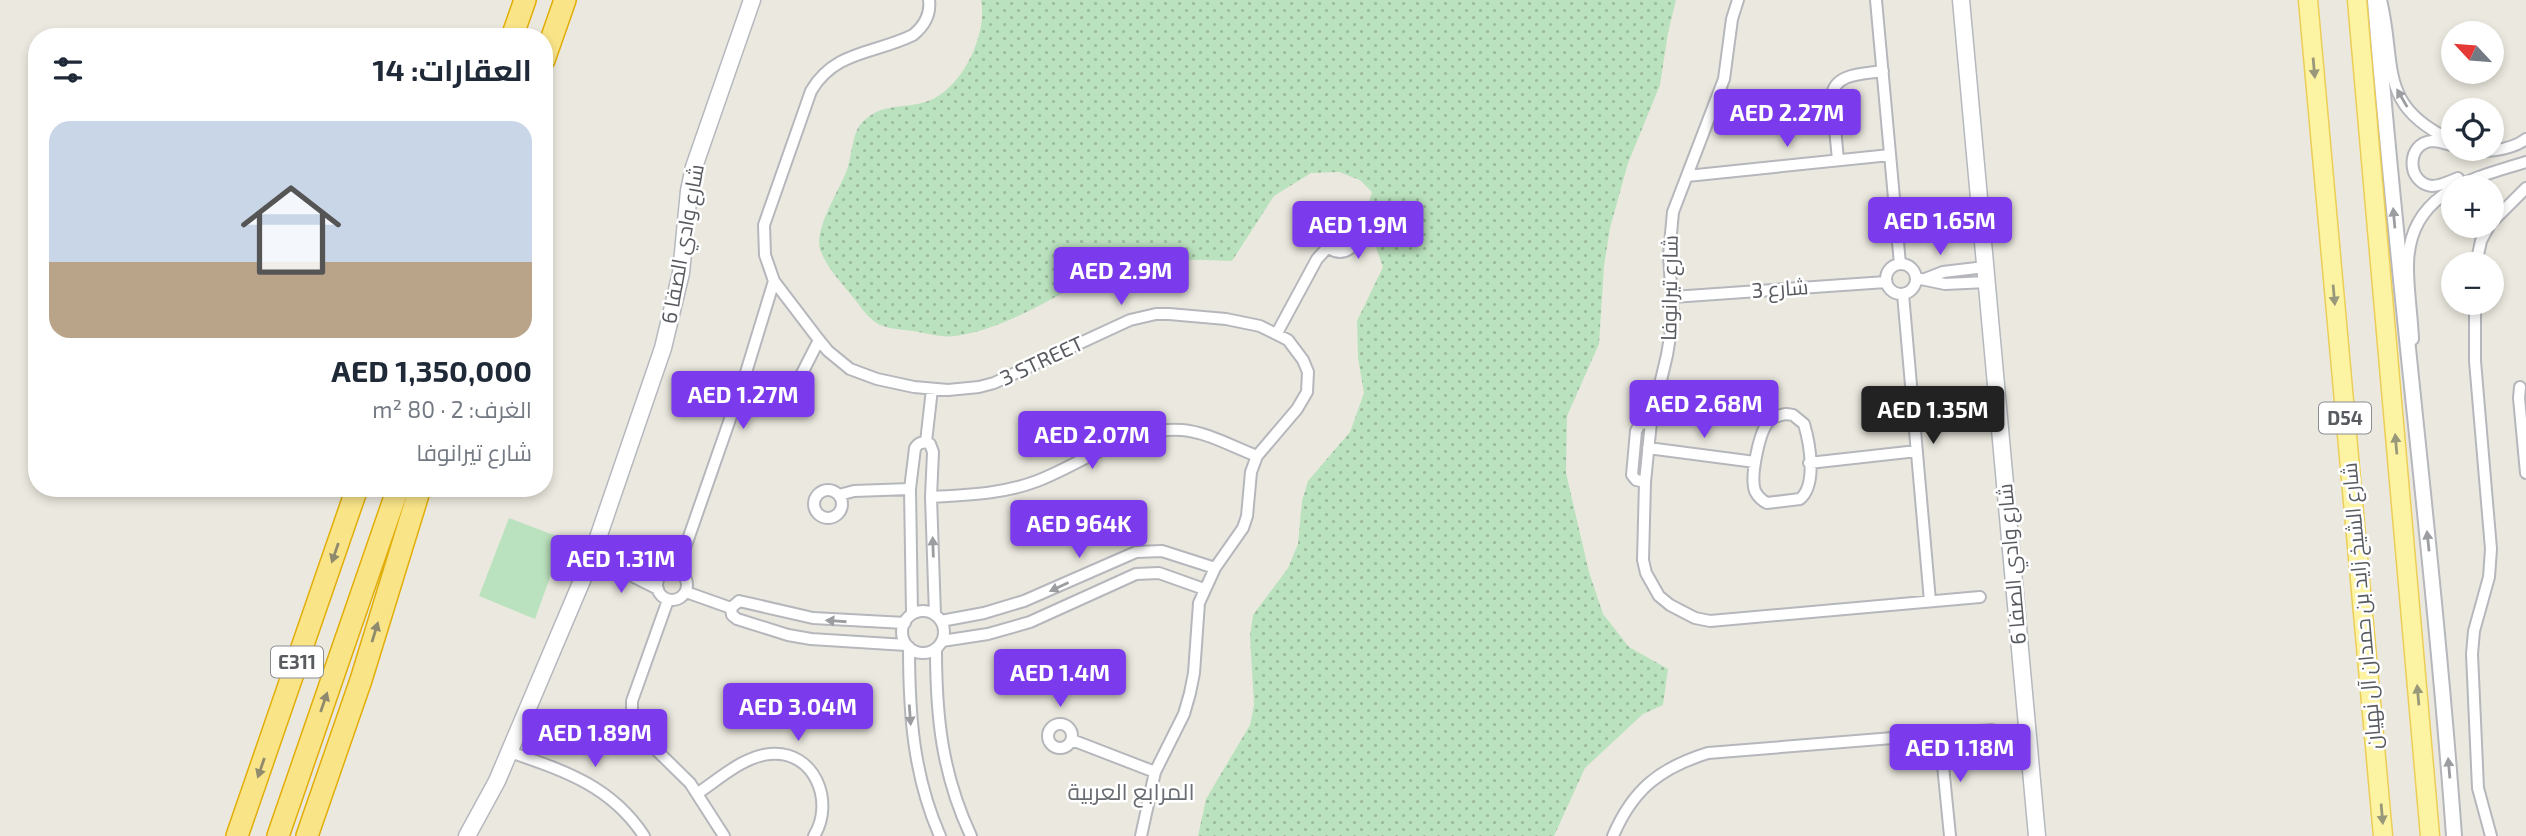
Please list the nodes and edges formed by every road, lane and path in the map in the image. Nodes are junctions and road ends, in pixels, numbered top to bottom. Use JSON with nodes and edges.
{"nodes":[{"id":1,"x":525,"y":0,"type":"edge"},
{"id":2,"x":565,"y":0,"type":"edge"},
{"id":3,"x":752,"y":0,"type":"edge"},
{"id":4,"x":929,"y":0,"type":"edge"},
{"id":5,"x":1738,"y":0,"type":"edge"},
{"id":6,"x":1876,"y":0,"type":"edge"},
{"id":7,"x":1961,"y":0,"type":"edge"},
{"id":8,"x":2308,"y":0,"type":"edge"},
{"id":9,"x":2357,"y":0,"type":"edge"},
{"id":10,"x":2378,"y":0,"type":"edge"},
{"id":11,"x":515,"y":28,"type":"edge"},
{"id":12,"x":553,"y":34,"type":"edge"},
{"id":13,"x":1883,"y":71,"type":"junction"},
{"id":14,"x":2441,"y":134,"type":"edge"},
{"id":15,"x":2524,"y":142,"type":"edge"},
{"id":16,"x":2441,"y":143,"type":"edge"},
{"id":17,"x":2504,"y":144,"type":"edge"},
{"id":18,"x":2504,"y":147,"type":"edge"},
{"id":19,"x":1890,"y":155,"type":"junction"},
{"id":20,"x":1838,"y":160,"type":"junction"},
{"id":21,"x":2526,"y":160,"type":"edge"},
{"id":22,"x":1687,"y":176,"type":"junction"},
{"id":23,"x":2526,"y":188,"type":"edge"},
{"id":24,"x":2504,"y":210,"type":"edge"},
{"id":25,"x":1329,"y":246,"type":"dead end"},
{"id":26,"x":1900,"y":264,"type":"junction"},
{"id":27,"x":1965,"y":270,"type":"junction"},
{"id":28,"x":1986,"y":274,"type":"junction"},
{"id":29,"x":1924,"y":278,"type":"junction"},
{"id":30,"x":774,"y":281,"type":"junction"},
{"id":31,"x":1886,"y":282,"type":"junction"},
{"id":32,"x":1967,"y":284,"type":"junction"},
{"id":33,"x":1903,"y":294,"type":"junction"},
{"id":34,"x":1673,"y":297,"type":"junction"},
{"id":35,"x":2475,"y":315,"type":"edge"},
{"id":36,"x":1277,"y":333,"type":"junction"},
{"id":37,"x":819,"y":340,"type":"junction"},
{"id":38,"x":744,"y":379,"type":"junction"},
{"id":39,"x":2411,"y":387,"type":"junction"},
{"id":40,"x":2520,"y":387,"type":"dead end"},
{"id":41,"x":932,"y":389,"type":"junction"},
{"id":42,"x":1651,"y":422,"type":"junction"},
{"id":43,"x":926,"y":442,"type":"junction"},
{"id":44,"x":1648,"y":448,"type":"junction"},
{"id":45,"x":1917,"y":452,"type":"junction"},
{"id":46,"x":1257,"y":456,"type":"junction"},
{"id":47,"x":1755,"y":462,"type":"junction"},
{"id":48,"x":1809,"y":463,"type":"junction"},
{"id":49,"x":2526,"y":473,"type":"edge"},
{"id":50,"x":1645,"y":482,"type":"junction"},
{"id":51,"x":910,"y":489,"type":"junction"},
{"id":52,"x":839,"y":495,"type":"dead end"},
{"id":53,"x":355,"y":497,"type":"edge"},
{"id":54,"x":395,"y":497,"type":"edge"},
{"id":55,"x":417,"y":497,"type":"edge"},
{"id":56,"x":931,"y":497,"type":"junction"},
{"id":57,"x":591,"y":557,"type":"junction"},
{"id":58,"x":615,"y":559,"type":"junction"},
{"id":59,"x":1215,"y":568,"type":"junction"},
{"id":60,"x":611,"y":571,"type":"junction"},
{"id":61,"x":677,"y":571,"type":"junction"},
{"id":62,"x":665,"y":572,"type":"junction"},
{"id":63,"x":641,"y":574,"type":"junction"},
{"id":64,"x":658,"y":589,"type":"junction"},
{"id":65,"x":1204,"y":589,"type":"junction"},
{"id":66,"x":686,"y":592,"type":"junction"},
{"id":67,"x":1980,"y":597,"type":"dead end"},
{"id":68,"x":668,"y":600,"type":"junction"},
{"id":69,"x":1930,"y":601,"type":"junction"},
{"id":70,"x":731,"y":608,"type":"junction"},
{"id":71,"x":938,"y":618,"type":"junction"},
{"id":72,"x":908,"y":619,"type":"junction"},
{"id":73,"x":939,"y":645,"type":"junction"},
{"id":74,"x":908,"y":646,"type":"junction"},
{"id":75,"x":1992,"y":730,"type":"dead end"},
{"id":76,"x":1940,"y":734,"type":"junction"},
{"id":77,"x":1072,"y":740,"type":"dead end"},
{"id":78,"x":510,"y":752,"type":"junction"},
{"id":79,"x":1155,"y":772,"type":"junction"},
{"id":80,"x":698,"y":793,"type":"junction"},
{"id":81,"x":237,"y":836,"type":"edge"},
{"id":82,"x":278,"y":836,"type":"edge"},
{"id":83,"x":307,"y":836,"type":"edge"},
{"id":84,"x":467,"y":836,"type":"edge"},
{"id":85,"x":644,"y":836,"type":"edge"},
{"id":86,"x":724,"y":836,"type":"edge"},
{"id":87,"x":814,"y":836,"type":"edge"},
{"id":88,"x":940,"y":836,"type":"edge"},
{"id":89,"x":971,"y":836,"type":"edge"},
{"id":90,"x":1141,"y":836,"type":"edge"},
{"id":91,"x":1613,"y":836,"type":"edge"},
{"id":92,"x":1950,"y":836,"type":"edge"},
{"id":93,"x":2037,"y":836,"type":"edge"},
{"id":94,"x":2384,"y":836,"type":"edge"},
{"id":95,"x":2430,"y":836,"type":"edge"},
{"id":96,"x":2454,"y":836,"type":"edge"},
{"id":97,"x":2491,"y":836,"type":"edge"}],
"edges":[{"from":1,"to":11,"type":"highway"},
{"from":2,"to":12,"type":"highway"},
{"from":3,"to":57,"type":"main road","name":"شارع وادي الصفا 6"},
{"from":4,"to":30,"type":"street","name":"3 STREET"},
{"from":5,"to":22,"type":"street","name":"شارع تيرانوفا"},
{"from":6,"to":13,"type":"street"},
{"from":7,"to":28,"type":"main road","name":"شارع وادي الصفا 6"},
{"from":8,"to":94,"type":"main road","name":"شارع الشيخ زايد بن حمدان آل نهيان","number":"D54","one_way":true},
{"from":95,"to":9,"type":"main road","number":"D54","one_way":true},
{"from":14,"to":10,"type":"street","one_way":true},
{"from":39,"to":10,"type":"street","one_way":true},
{"from":13,"to":19,"type":"street"},
{"from":13,"to":20,"type":"street"},
{"from":15,"to":17,"type":"street"},
{"from":15,"to":18,"type":"street"},
{"from":16,"to":21,"type":"street"},
{"from":19,"to":20,"type":"street"},
{"from":19,"to":26,"type":"street"},
{"from":20,"to":22,"type":"street"},
{"from":21,"to":39,"type":"street"},
{"from":22,"to":34,"type":"street","name":"شارع تيرانوفا"},
{"from":23,"to":24,"type":"street"},
{"from":25,"to":36,"type":"street"},
{"from":26,"to":29,"type":"street"},
{"from":26,"to":31,"type":"street"},
{"from":27,"to":28,"type":"street"},
{"from":27,"to":29,"type":"street"},
{"from":27,"to":32,"type":"street"},
{"from":28,"to":32,"type":"street"},
{"from":28,"to":93,"type":"main road","name":"شارع وادي الصفا 6"},
{"from":29,"to":32,"type":"street"},
{"from":29,"to":33,"type":"street"},
{"from":30,"to":37,"type":"street","name":"3 STREET"},
{"from":30,"to":38,"type":"street"},
{"from":31,"to":33,"type":"street"},
{"from":31,"to":34,"type":"street","name":"شارع 3"},
{"from":33,"to":45,"type":"street"},
{"from":34,"to":42,"type":"street","name":"شارع تيرانوفا"},
{"from":35,"to":97,"type":"street"},
{"from":36,"to":41,"type":"street","name":"3 STREET"},
{"from":36,"to":46,"type":"street","name":"3 STREET"},
{"from":37,"to":38,"type":"street"},
{"from":37,"to":41,"type":"street","name":"3 STREET"},
{"from":38,"to":61,"type":"street"},
{"from":96,"to":39,"type":"street","one_way":true},
{"from":40,"to":49,"type":"street"},
{"from":41,"to":43,"type":"street"},
{"from":42,"to":44,"type":"street","name":"شارع تيرانوفا"},
{"from":42,"to":50,"type":"street"},
{"from":43,"to":51,"type":"street"},
{"from":43,"to":56,"type":"street"},
{"from":44,"to":47,"type":"street"},
{"from":44,"to":50,"type":"street","name":"شارع تيرانوفا"},
{"from":45,"to":48,"type":"street"},
{"from":45,"to":69,"type":"street"},
{"from":46,"to":56,"type":"street"},
{"from":46,"to":59,"type":"street","name":"3 STREET"},
{"from":47,"to":48,"type":"street"},
{"from":47,"to":48,"type":"street"},
{"from":50,"to":69,"type":"street","name":"شارع تيرانوفا"},
{"from":51,"to":52,"type":"street"},
{"from":51,"to":72,"type":"street"},
{"from":53,"to":81,"type":"highway","number":"E311","one_way":true},
{"from":82,"to":54,"type":"highway","number":"E311","one_way":true},
{"from":83,"to":55,"type":"highway","one_way":true},
{"from":71,"to":56,"type":"street","one_way":true},
{"from":57,"to":58,"type":"street"},
{"from":57,"to":60,"type":"street"},
{"from":57,"to":78,"type":"main road","name":"شارع وادي الصفا 6"},
{"from":58,"to":60,"type":"street"},
{"from":58,"to":63,"type":"street"},
{"from":59,"to":65,"type":"street","name":"3 STREET"},
{"from":59,"to":71,"type":"street","one_way":true},
{"from":60,"to":63,"type":"street"},
{"from":61,"to":62,"type":"street"},
{"from":61,"to":66,"type":"street"},
{"from":62,"to":63,"type":"street"},
{"from":62,"to":64,"type":"street"},
{"from":63,"to":64,"type":"street"},
{"from":64,"to":68,"type":"street"},
{"from":65,"to":73,"type":"street"},
{"from":65,"to":79,"type":"street","name":"3 STREET"},
{"from":66,"to":68,"type":"street"},
{"from":66,"to":70,"type":"street"},
{"from":67,"to":69,"type":"street","name":"شارع تيرانوفا"},
{"from":68,"to":80,"type":"street"},
{"from":72,"to":70,"type":"street","one_way":true},
{"from":70,"to":74,"type":"street"},
{"from":71,"to":72,"type":"street"},
{"from":71,"to":73,"type":"street"},
{"from":72,"to":74,"type":"street"},
{"from":73,"to":74,"type":"street"},
{"from":73,"to":89,"type":"street"},
{"from":74,"to":88,"type":"street","one_way":true},
{"from":75,"to":76,"type":"street"},
{"from":76,"to":91,"type":"street"},
{"from":76,"to":92,"type":"street"},
{"from":77,"to":79,"type":"street"},
{"from":78,"to":84,"type":"main road","name":"شارع وادي الصفا 6"},
{"from":78,"to":85,"type":"street"},
{"from":79,"to":90,"type":"street","name":"3 STREET"},
{"from":80,"to":86,"type":"street"},
{"from":80,"to":87,"type":"street"}]}
